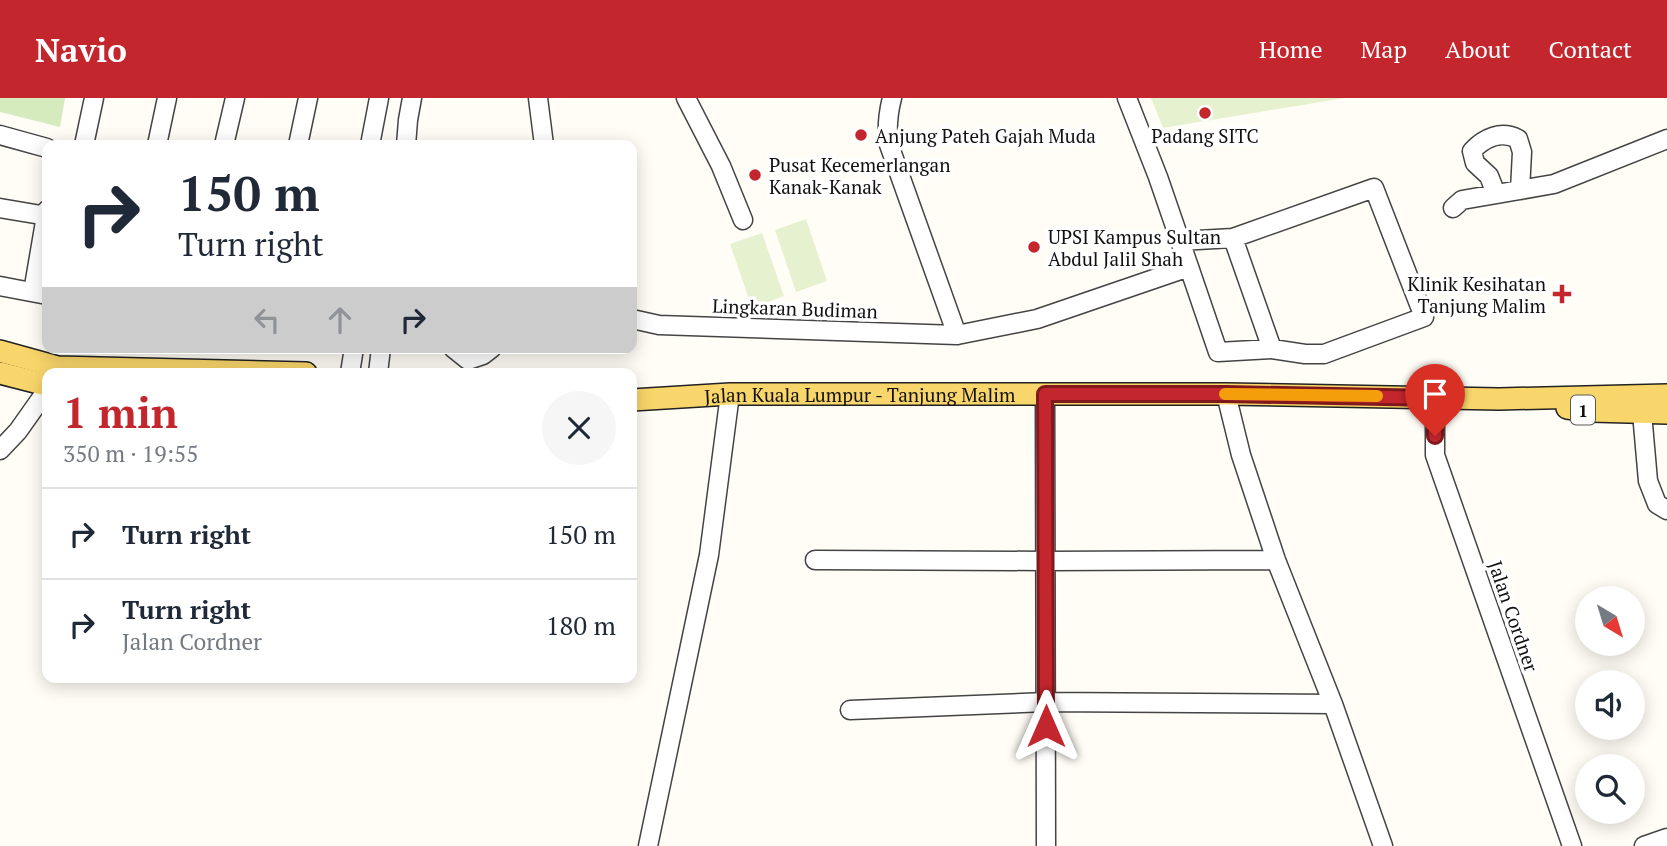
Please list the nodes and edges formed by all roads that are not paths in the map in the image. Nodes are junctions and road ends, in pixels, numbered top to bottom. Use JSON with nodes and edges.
{"nodes":[{"id":1,"x":94,"y":98,"type":"edge"},
{"id":2,"x":167,"y":98,"type":"edge"},
{"id":3,"x":235,"y":98,"type":"edge"},
{"id":4,"x":308,"y":98,"type":"edge"},
{"id":5,"x":379,"y":98,"type":"edge"},
{"id":6,"x":412,"y":98,"type":"edge"},
{"id":7,"x":538,"y":98,"type":"edge"},
{"id":8,"x":686,"y":98,"type":"edge"},
{"id":9,"x":892,"y":98,"type":"edge"},
{"id":10,"x":1127,"y":98,"type":"edge"},
{"id":11,"x":1136,"y":98,"type":"edge"},
{"id":12,"x":0,"y":135,"type":"edge"},
{"id":13,"x":1667,"y":139,"type":"edge"},
{"id":14,"x":85,"y":140,"type":"edge"},
{"id":15,"x":158,"y":140,"type":"edge"},
{"id":16,"x":225,"y":140,"type":"edge"},
{"id":17,"x":300,"y":140,"type":"edge"},
{"id":18,"x":371,"y":140,"type":"edge"},
{"id":19,"x":405,"y":140,"type":"edge"},
{"id":20,"x":543,"y":140,"type":"edge"},
{"id":21,"x":42,"y":147,"type":"edge"},
{"id":22,"x":1520,"y":190,"type":"junction"},
{"id":23,"x":1496,"y":194,"type":"junction"},
{"id":24,"x":0,"y":208,"type":"edge"},
{"id":25,"x":1453,"y":208,"type":"dead end"},
{"id":26,"x":42,"y":213,"type":"edge"},
{"id":27,"x":743,"y":220,"type":"dead end"},
{"id":28,"x":1233,"y":238,"type":"junction"},
{"id":29,"x":1185,"y":241,"type":"junction"},
{"id":30,"x":1189,"y":267,"type":"junction"},
{"id":31,"x":42,"y":271,"type":"edge"},
{"id":32,"x":0,"y":286,"type":"edge"},
{"id":33,"x":40,"y":294,"type":"edge"},
{"id":34,"x":637,"y":319,"type":"edge"},
{"id":35,"x":957,"y":335,"type":"junction"},
{"id":36,"x":1272,"y":349,"type":"junction"},
{"id":37,"x":0,"y":351,"type":"edge"},
{"id":38,"x":460,"y":354,"type":"edge"},
{"id":39,"x":484,"y":354,"type":"edge"},
{"id":40,"x":58,"y":368,"type":"edge"},
{"id":41,"x":0,"y":373,"type":"edge"},
{"id":42,"x":42,"y":386,"type":"edge"},
{"id":43,"x":637,"y":392,"type":"edge"},
{"id":44,"x":730,"y":394,"type":"junction"},
{"id":45,"x":1045,"y":394,"type":"junction"},
{"id":46,"x":1226,"y":394,"type":"junction"},
{"id":47,"x":42,"y":395,"type":"edge"},
{"id":48,"x":1667,"y":395,"type":"edge"},
{"id":49,"x":682,"y":398,"type":"junction"},
{"id":50,"x":1435,"y":398,"type":"junction"},
{"id":51,"x":637,"y":400,"type":"edge"},
{"id":52,"x":1499,"y":400,"type":"junction"},
{"id":53,"x":1642,"y":413,"type":"junction"},
{"id":54,"x":1667,"y":413,"type":"edge"},
{"id":55,"x":0,"y":450,"type":"edge"},
{"id":56,"x":1667,"y":510,"type":"edge"},
{"id":57,"x":815,"y":560,"type":"dead end"},
{"id":58,"x":1276,"y":560,"type":"junction"},
{"id":59,"x":1045,"y":561,"type":"junction"},
{"id":60,"x":1046,"y":702,"type":"junction"},
{"id":61,"x":1333,"y":704,"type":"junction"},
{"id":62,"x":850,"y":710,"type":"dead end"},
{"id":63,"x":1667,"y":838,"type":"edge"},
{"id":64,"x":649,"y":846,"type":"edge"},
{"id":65,"x":1046,"y":846,"type":"edge"},
{"id":66,"x":1383,"y":846,"type":"edge"},
{"id":67,"x":1572,"y":846,"type":"edge"},
{"id":68,"x":1644,"y":846,"type":"edge"}],
"edges":[{"from":1,"to":14,"type":"street"},
{"from":2,"to":15,"type":"street"},
{"from":3,"to":16,"type":"street"},
{"from":4,"to":17,"type":"street"},
{"from":5,"to":18,"type":"street"},
{"from":6,"to":19,"type":"street"},
{"from":7,"to":20,"type":"street"},
{"from":8,"to":27,"type":"street"},
{"from":9,"to":35,"type":"street"},
{"from":10,"to":29,"type":"street"},
{"from":11,"to":29,"type":"street"},
{"from":12,"to":21,"type":"street"},
{"from":13,"to":22,"type":"street"},
{"from":22,"to":23,"type":"street"},
{"from":22,"to":23,"type":"street"},
{"from":23,"to":25,"type":"street"},
{"from":24,"to":26,"type":"street"},
{"from":28,"to":29,"type":"street"},
{"from":28,"to":36,"type":"street"},
{"from":28,"to":36,"type":"street"},
{"from":29,"to":30,"type":"street"},
{"from":30,"to":35,"type":"street","name":"Lingkaran Budiman"},
{"from":30,"to":36,"type":"street"},
{"from":31,"to":33,"type":"street"},
{"from":32,"to":33,"type":"street"},
{"from":34,"to":35,"type":"street","name":"Lingkaran Budiman"},
{"from":37,"to":40,"type":"main road"},
{"from":38,"to":39,"type":"street"},
{"from":41,"to":42,"type":"main road"},
{"from":43,"to":49,"type":"main road","name":"Jalan Kuala Lumpur - Tanjung Malim","number":"1"},
{"from":44,"to":45,"type":"main road","name":"Jalan Kuala Lumpur - Tanjung Malim","number":"1"},
{"from":44,"to":49,"type":"main road","name":"Jalan Kuala Lumpur - Tanjung Malim","number":"1"},
{"from":44,"to":64,"type":"street"},
{"from":45,"to":46,"type":"main road","name":"Jalan Kuala Lumpur - Tanjung Malim","number":"1"},
{"from":45,"to":59,"type":"street"},
{"from":46,"to":50,"type":"main road","name":"Jalan Kuala Lumpur - Tanjung Malim","number":"1"},
{"from":46,"to":58,"type":"street"},
{"from":47,"to":55,"type":"street"},
{"from":48,"to":52,"type":"main road","number":"1"},
{"from":49,"to":51,"type":"main road","name":"Jalan Kuala Lumpur - Tanjung Malim","number":"1"},
{"from":50,"to":52,"type":"main road","name":"Jalan Kuala Lumpur - Tanjung Malim","number":"1"},
{"from":50,"to":67,"type":"street","name":"Jalan Cordner"},
{"from":52,"to":53,"type":"main road","number":"1"},
{"from":53,"to":54,"type":"main road","number":"1"},
{"from":53,"to":56,"type":"street"},
{"from":57,"to":59,"type":"street"},
{"from":58,"to":59,"type":"street"},
{"from":58,"to":61,"type":"street"},
{"from":59,"to":60,"type":"street"},
{"from":60,"to":61,"type":"street"},
{"from":60,"to":62,"type":"street"},
{"from":60,"to":65,"type":"street"},
{"from":61,"to":66,"type":"street"},
{"from":63,"to":68,"type":"street"}]}
